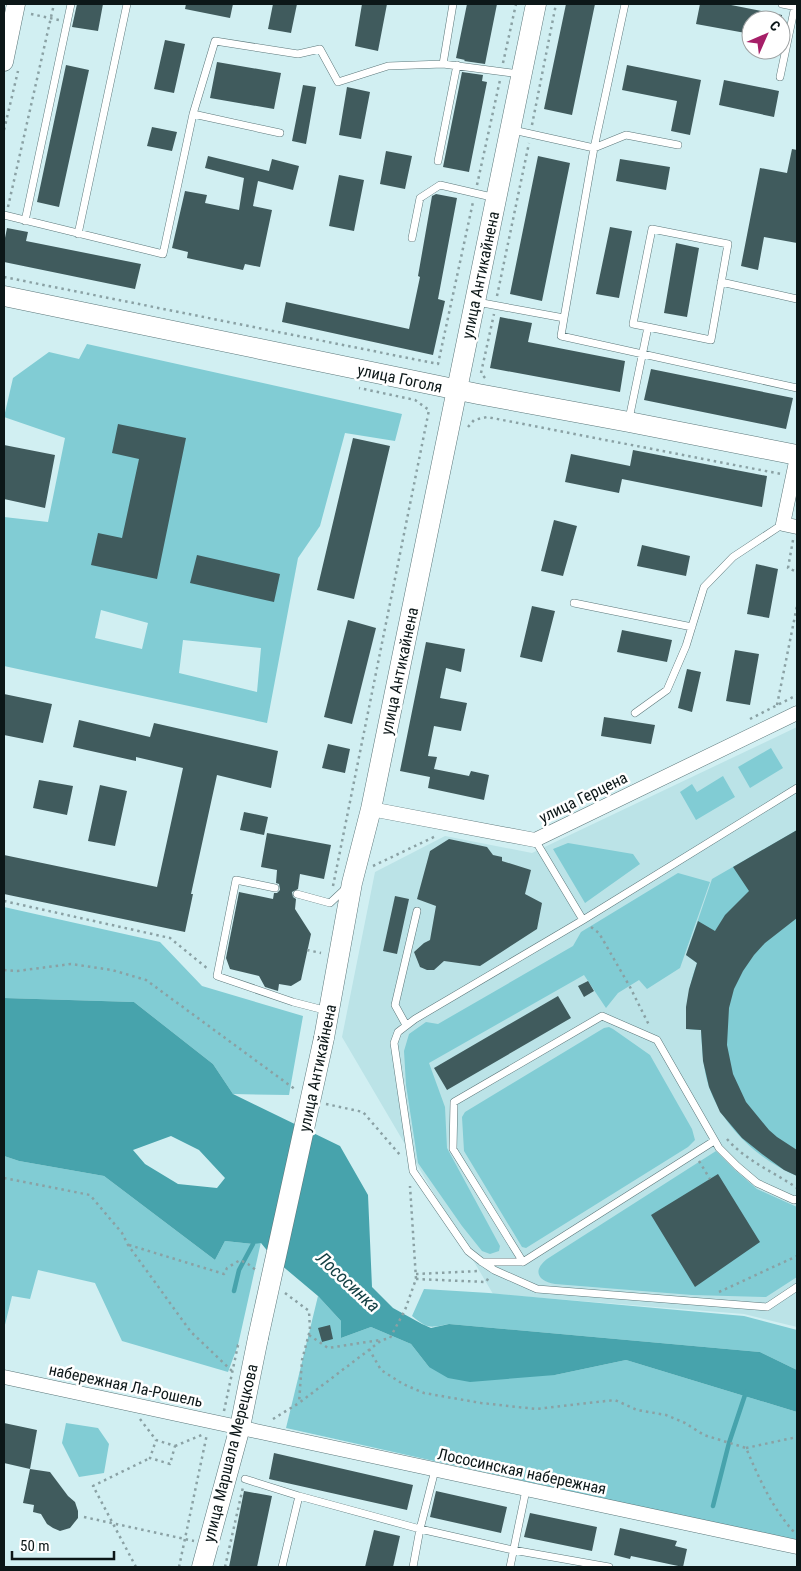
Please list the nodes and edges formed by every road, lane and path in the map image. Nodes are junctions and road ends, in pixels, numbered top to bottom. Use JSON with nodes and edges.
{"nodes":[{"id":1,"x":16,"y":4,"type":"edge"},
{"id":2,"x":54,"y":4,"type":"edge"},
{"id":3,"x":71,"y":4,"type":"edge"},
{"id":4,"x":127,"y":4,"type":"edge"},
{"id":5,"x":453,"y":4,"type":"edge"},
{"id":6,"x":516,"y":4,"type":"edge"},
{"id":7,"x":536,"y":4,"type":"edge"},
{"id":8,"x":625,"y":4,"type":"edge"},
{"id":9,"x":782,"y":4,"type":"edge"},
{"id":10,"x":796,"y":7,"type":"edge"},
{"id":11,"x":31,"y":14,"type":"dead end"},
{"id":12,"x":51,"y":18,"type":"junction"},
{"id":13,"x":67,"y":22,"type":"junction"},
{"id":14,"x":4,"y":62,"type":"edge"},
{"id":15,"x":443,"y":64,"type":"junction"},
{"id":16,"x":457,"y":65,"type":"junction"},
{"id":17,"x":501,"y":73,"type":"junction"},
{"id":18,"x":522,"y":74,"type":"junction"},
{"id":19,"x":780,"y":77,"type":"dead end"},
{"id":20,"x":194,"y":114,"type":"junction"},
{"id":21,"x":510,"y":130,"type":"junction"},
{"id":22,"x":280,"y":133,"type":"dead end"},
{"id":23,"x":678,"y":146,"type":"dead end"},
{"id":24,"x":594,"y":148,"type":"junction"},
{"id":25,"x":438,"y":161,"type":"dead end"},
{"id":26,"x":475,"y":193,"type":"junction"},
{"id":27,"x":496,"y":198,"type":"junction"},
{"id":28,"x":5,"y":215,"type":"edge"},
{"id":29,"x":25,"y":221,"type":"junction"},
{"id":30,"x":78,"y":234,"type":"junction"},
{"id":31,"x":412,"y":238,"type":"dead end"},
{"id":32,"x":4,"y":277,"type":"edge"},
{"id":33,"x":721,"y":282,"type":"junction"},
{"id":34,"x":4,"y":296,"type":"edge"},
{"id":35,"x":797,"y":299,"type":"edge"},
{"id":36,"x":475,"y":302,"type":"junction"},
{"id":37,"x":564,"y":318,"type":"junction"},
{"id":38,"x":648,"y":327,"type":"junction"},
{"id":39,"x":643,"y":355,"type":"junction"},
{"id":40,"x":797,"y":388,"type":"edge"},
{"id":41,"x":457,"y":390,"type":"junction"},
{"id":42,"x":415,"y":400,"type":"dead end"},
{"id":43,"x":629,"y":422,"type":"junction"},
{"id":44,"x":466,"y":435,"type":"dead end"},
{"id":45,"x":797,"y":456,"type":"edge"},
{"id":46,"x":793,"y":476,"type":"junction"},
{"id":47,"x":792,"y":526,"type":"edge"},
{"id":48,"x":797,"y":572,"type":"edge"},
{"id":49,"x":574,"y":603,"type":"dead end"},
{"id":50,"x":797,"y":606,"type":"edge"},
{"id":51,"x":692,"y":627,"type":"junction"},
{"id":52,"x":797,"y":696,"type":"edge"},
{"id":53,"x":778,"y":705,"type":"junction"},
{"id":54,"x":635,"y":713,"type":"dead end"},
{"id":55,"x":797,"y":713,"type":"edge"},
{"id":56,"x":743,"y":723,"type":"dead end"},
{"id":57,"x":797,"y":788,"type":"edge"},
{"id":58,"x":371,"y":809,"type":"junction"},
{"id":59,"x":441,"y":833,"type":"dead end"},
{"id":60,"x":535,"y":840,"type":"junction"},
{"id":61,"x":372,"y":867,"type":"dead end"},
{"id":62,"x":352,"y":882,"type":"junction"},
{"id":63,"x":275,"y":888,"type":"dead end"},
{"id":64,"x":297,"y":894,"type":"dead end"},
{"id":65,"x":4,"y":901,"type":"edge"},
{"id":66,"x":330,"y":903,"type":"junction"},
{"id":67,"x":418,"y":911,"type":"dead end"},
{"id":68,"x":582,"y":920,"type":"junction"},
{"id":69,"x":599,"y":933,"type":"dead end"},
{"id":70,"x":322,"y":945,"type":"dead end"},
{"id":71,"x":307,"y":950,"type":"dead end"},
{"id":72,"x":4,"y":970,"type":"edge"},
{"id":73,"x":217,"y":976,"type":"junction"},
{"id":74,"x":329,"y":1011,"type":"junction"},
{"id":75,"x":406,"y":1024,"type":"junction"},
{"id":76,"x":656,"y":1040,"type":"junction"},
{"id":77,"x":301,"y":1094,"type":"dead end"},
{"id":78,"x":318,"y":1102,"type":"dead end"},
{"id":79,"x":714,"y":1142,"type":"junction"},
{"id":80,"x":730,"y":1143,"type":"dead end"},
{"id":81,"x":698,"y":1160,"type":"dead end"},
{"id":82,"x":413,"y":1171,"type":"junction"},
{"id":83,"x":4,"y":1178,"type":"edge"},
{"id":84,"x":710,"y":1179,"type":"dead end"},
{"id":85,"x":797,"y":1188,"type":"edge"},
{"id":86,"x":797,"y":1199,"type":"edge"},
{"id":87,"x":128,"y":1244,"type":"junction"},
{"id":88,"x":797,"y":1256,"type":"edge"},
{"id":89,"x":523,"y":1262,"type":"junction"},
{"id":90,"x":485,"y":1264,"type":"junction"},
{"id":91,"x":416,"y":1274,"type":"junction"},
{"id":92,"x":264,"y":1276,"type":"dead end"},
{"id":93,"x":416,"y":1279,"type":"junction"},
{"id":94,"x":486,"y":1282,"type":"dead end"},
{"id":95,"x":797,"y":1287,"type":"edge"},
{"id":96,"x":279,"y":1288,"type":"dead end"},
{"id":97,"x":700,"y":1302,"type":"junction"},
{"id":98,"x":309,"y":1335,"type":"junction"},
{"id":99,"x":258,"y":1338,"type":"joint"},
{"id":100,"x":382,"y":1340,"type":"junction"},
{"id":101,"x":369,"y":1350,"type":"junction"},
{"id":102,"x":4,"y":1377,"type":"edge"},
{"id":103,"x":299,"y":1403,"type":"junction"},
{"id":104,"x":137,"y":1416,"type":"dead end"},
{"id":105,"x":239,"y":1426,"type":"junction"},
{"id":106,"x":797,"y":1437,"type":"edge"},
{"id":107,"x":156,"y":1440,"type":"junction"},
{"id":108,"x":175,"y":1446,"type":"junction"},
{"id":109,"x":746,"y":1448,"type":"junction"},
{"id":110,"x":150,"y":1458,"type":"junction"},
{"id":111,"x":434,"y":1470,"type":"junction"},
{"id":112,"x":245,"y":1479,"type":"joint"},
{"id":113,"x":526,"y":1490,"type":"junction"},
{"id":114,"x":299,"y":1496,"type":"junction"},
{"id":115,"x":84,"y":1517,"type":"dead end"},
{"id":116,"x":113,"y":1524,"type":"junction"},
{"id":117,"x":420,"y":1529,"type":"junction"},
{"id":118,"x":797,"y":1536,"type":"edge"},
{"id":119,"x":185,"y":1539,"type":"junction"},
{"id":120,"x":208,"y":1544,"type":"junction"},
{"id":121,"x":797,"y":1547,"type":"edge"},
{"id":122,"x":513,"y":1550,"type":"junction"},
{"id":123,"x":136,"y":1567,"type":"edge"},
{"id":124,"x":179,"y":1567,"type":"edge"},
{"id":125,"x":202,"y":1567,"type":"edge"},
{"id":126,"x":225,"y":1567,"type":"edge"},
{"id":127,"x":282,"y":1567,"type":"edge"},
{"id":128,"x":413,"y":1567,"type":"edge"},
{"id":129,"x":510,"y":1567,"type":"edge"},
{"id":130,"x":609,"y":1567,"type":"edge"}],
"edges":[{"from":1,"to":14,"type":"street"},
{"from":2,"to":12,"type":"path"},
{"from":3,"to":13,"type":"lane"},
{"from":4,"to":30,"type":"lane"},
{"from":5,"to":15,"type":"lane"},
{"from":6,"to":17,"type":"path"},
{"from":7,"to":18,"type":"main road","name":"улица Антикайнена"},
{"from":8,"to":24,"type":"lane"},
{"from":9,"to":10,"type":"lane"},
{"from":10,"to":19,"type":"lane"},
{"from":11,"to":12,"type":"path"},
{"from":12,"to":13,"type":"path"},
{"from":12,"to":28,"type":"path"},
{"from":13,"to":29,"type":"lane"},
{"from":15,"to":16,"type":"lane"},
{"from":15,"to":20,"type":"lane"},
{"from":16,"to":17,"type":"lane"},
{"from":16,"to":25,"type":"lane"},
{"from":17,"to":18,"type":"lane"},
{"from":17,"to":26,"type":"path"},
{"from":18,"to":21,"type":"main road","name":"улица Антикайнена"},
{"from":20,"to":22,"type":"lane"},
{"from":20,"to":30,"type":"lane"},
{"from":21,"to":24,"type":"lane"},
{"from":21,"to":27,"type":"main road","name":"улица Антикайнена"},
{"from":23,"to":24,"type":"lane"},
{"from":24,"to":37,"type":"lane"},
{"from":26,"to":27,"type":"lane"},
{"from":26,"to":31,"type":"lane"},
{"from":26,"to":32,"type":"path"},
{"from":27,"to":36,"type":"main road","name":"улица Антикайнена"},
{"from":28,"to":29,"type":"lane"},
{"from":29,"to":30,"type":"lane"},
{"from":33,"to":35,"type":"lane"},
{"from":33,"to":38,"type":"lane"},
{"from":33,"to":38,"type":"lane"},
{"from":34,"to":41,"type":"main road","name":"улица Гоголя"},
{"from":36,"to":37,"type":"lane"},
{"from":36,"to":41,"type":"main road","name":"улица Антикайнена"},
{"from":37,"to":39,"type":"lane"},
{"from":38,"to":39,"type":"lane"},
{"from":39,"to":40,"type":"lane"},
{"from":39,"to":43,"type":"lane"},
{"from":41,"to":43,"type":"main road","name":"улица Гоголя"},
{"from":41,"to":58,"type":"main road","name":"улица Антикайнена"},
{"from":42,"to":66,"type":"path"},
{"from":43,"to":45,"type":"main road","name":"улица Гоголя"},
{"from":44,"to":46,"type":"path"},
{"from":45,"to":46,"type":"street"},
{"from":46,"to":47,"type":"street"},
{"from":47,"to":48,"type":"path"},
{"from":47,"to":51,"type":"lane"},
{"from":49,"to":51,"type":"lane"},
{"from":50,"to":53,"type":"path"},
{"from":51,"to":54,"type":"lane"},
{"from":52,"to":53,"type":"path"},
{"from":53,"to":56,"type":"path"},
{"from":55,"to":60,"type":"street","name":"улица Герцена"},
{"from":57,"to":68,"type":"lane"},
{"from":58,"to":60,"type":"street","name":"улица Герцена"},
{"from":58,"to":62,"type":"main road","name":"улица Антикайнена"},
{"from":59,"to":61,"type":"path"},
{"from":60,"to":68,"type":"lane"},
{"from":62,"to":66,"type":"lane"},
{"from":62,"to":74,"type":"main road","name":"улица Антикайнена"},
{"from":63,"to":73,"type":"lane"},
{"from":64,"to":66,"type":"lane"},
{"from":65,"to":73,"type":"path"},
{"from":67,"to":75,"type":"lane"},
{"from":68,"to":75,"type":"lane"},
{"from":69,"to":76,"type":"path"},
{"from":70,"to":71,"type":"path"},
{"from":72,"to":77,"type":"path"},
{"from":73,"to":74,"type":"lane"},
{"from":74,"to":99,"type":"main road","name":"улица Антикайнена","bridge":true},
{"from":75,"to":82,"type":"lane"},
{"from":76,"to":79,"type":"lane"},
{"from":76,"to":89,"type":"lane"},
{"from":78,"to":82,"type":"path"},
{"from":79,"to":86,"type":"lane"},
{"from":79,"to":89,"type":"lane"},
{"from":80,"to":85,"type":"path"},
{"from":81,"to":84,"type":"path"},
{"from":82,"to":90,"type":"lane"},
{"from":82,"to":91,"type":"path"},
{"from":83,"to":87,"type":"path"},
{"from":87,"to":92,"type":"path"},
{"from":87,"to":105,"type":"path"},
{"from":88,"to":97,"type":"path"},
{"from":89,"to":90,"type":"lane"},
{"from":90,"to":91,"type":"path"},
{"from":90,"to":97,"type":"lane"},
{"from":91,"to":93,"type":"path"},
{"from":93,"to":94,"type":"path"},
{"from":93,"to":100,"type":"path"},
{"from":95,"to":97,"type":"lane"},
{"from":96,"to":98,"type":"path"},
{"from":98,"to":100,"type":"path"},
{"from":98,"to":103,"type":"path"},
{"from":99,"to":105,"type":"main road","name":"улица Маршала Мерецкова"},
{"from":100,"to":101,"type":"path"},
{"from":101,"to":103,"type":"path"},
{"from":101,"to":109,"type":"path"},
{"from":102,"to":105,"type":"street","name":"набережная Ла-Рошель"},
{"from":103,"to":105,"type":"path"},
{"from":104,"to":107,"type":"path"},
{"from":105,"to":111,"type":"street","name":"Лососинская набережная"},
{"from":105,"to":120,"type":"main road","name":"улица Маршала Мерецкова"},
{"from":106,"to":109,"type":"path"},
{"from":107,"to":108,"type":"path"},
{"from":107,"to":110,"type":"path"},
{"from":108,"to":110,"type":"path"},
{"from":108,"to":119,"type":"path"},
{"from":109,"to":118,"type":"path"},
{"from":110,"to":116,"type":"path"},
{"from":111,"to":113,"type":"street","name":"Лососинская набережная"},
{"from":111,"to":117,"type":"lane"},
{"from":112,"to":114,"type":"lane"},
{"from":112,"to":126,"type":"path"},
{"from":113,"to":121,"type":"street","name":"Лососинская набережная"},
{"from":113,"to":122,"type":"lane"},
{"from":114,"to":117,"type":"lane"},
{"from":114,"to":127,"type":"lane"},
{"from":115,"to":116,"type":"path"},
{"from":116,"to":119,"type":"path"},
{"from":116,"to":123,"type":"path"},
{"from":117,"to":122,"type":"lane"},
{"from":117,"to":128,"type":"lane"},
{"from":119,"to":120,"type":"path"},
{"from":119,"to":124,"type":"path"},
{"from":120,"to":125,"type":"main road","name":"улица Маршала Мерецкова"},
{"from":122,"to":129,"type":"lane"},
{"from":122,"to":130,"type":"lane"}]}
